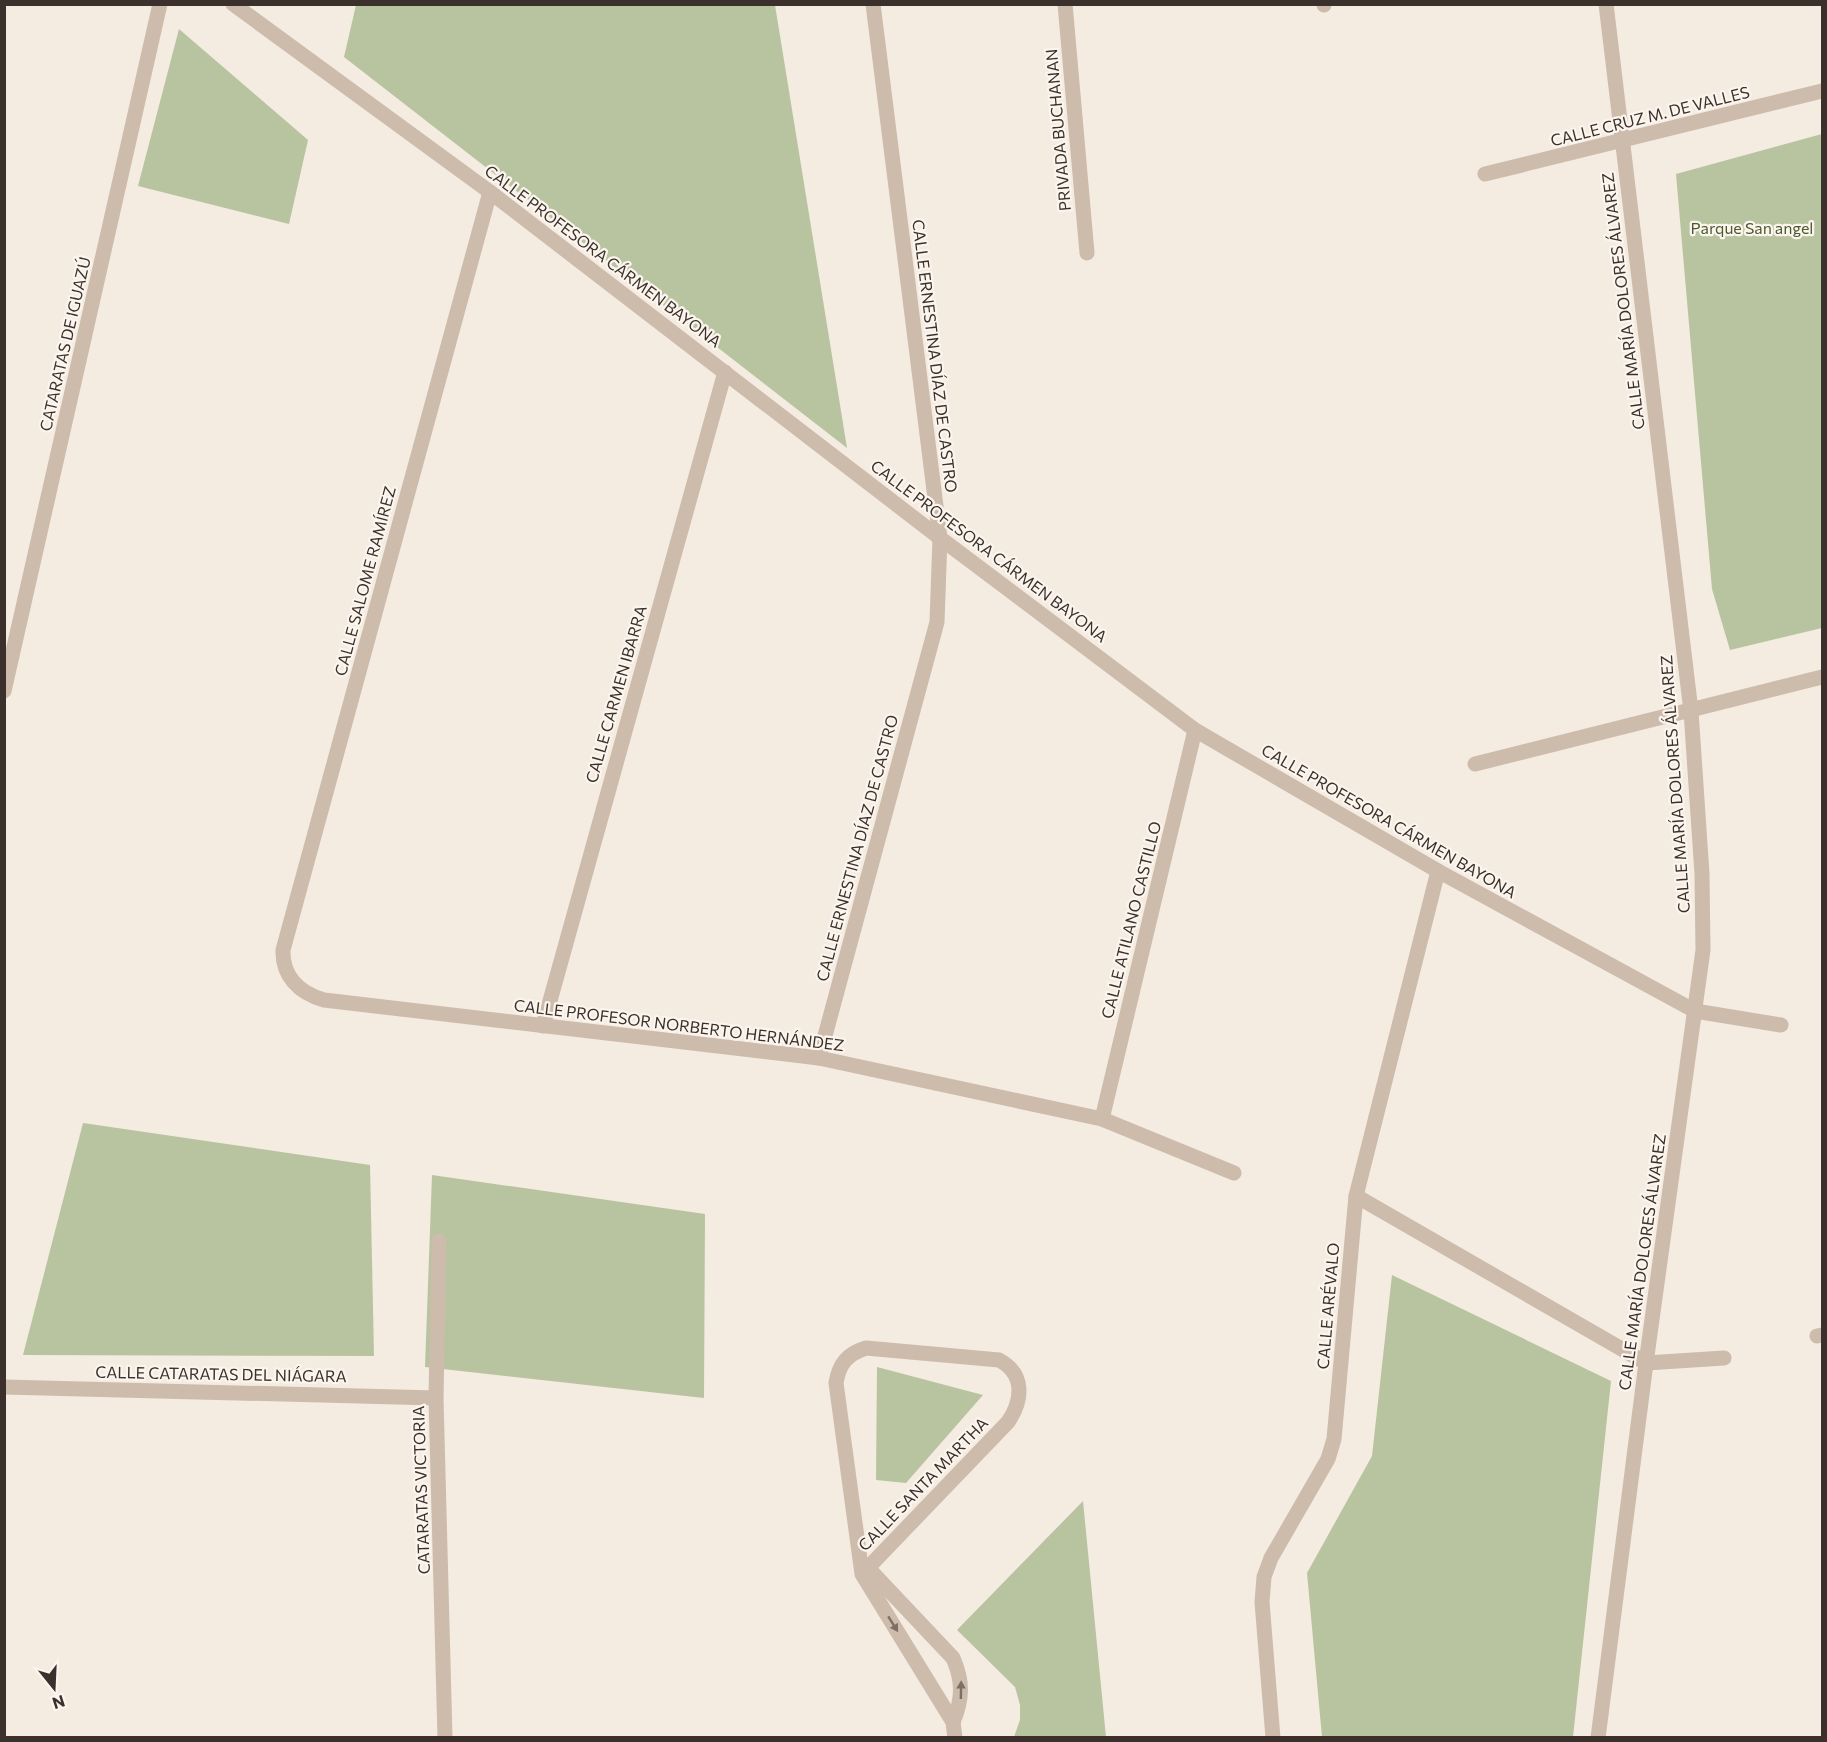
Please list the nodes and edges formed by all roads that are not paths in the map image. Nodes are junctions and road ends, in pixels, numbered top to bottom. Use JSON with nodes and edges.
{"nodes":[{"id":1,"x":160,"y":4,"type":"edge"},
{"id":2,"x":233,"y":4,"type":"edge"},
{"id":3,"x":873,"y":4,"type":"edge"},
{"id":4,"x":1065,"y":4,"type":"edge"},
{"id":5,"x":1606,"y":4,"type":"edge"},
{"id":6,"x":1822,"y":91,"type":"edge"},
{"id":7,"x":1622,"y":142,"type":"junction"},
{"id":8,"x":1485,"y":174,"type":"dead end"},
{"id":9,"x":490,"y":192,"type":"junction"},
{"id":10,"x":1087,"y":253,"type":"dead end"},
{"id":11,"x":725,"y":372,"type":"junction"},
{"id":12,"x":940,"y":538,"type":"junction"},
{"id":13,"x":1822,"y":677,"type":"edge"},
{"id":14,"x":4,"y":691,"type":"edge"},
{"id":15,"x":1691,"y":711,"type":"junction"},
{"id":16,"x":1196,"y":730,"type":"junction"},
{"id":17,"x":1475,"y":765,"type":"dead end"},
{"id":18,"x":1438,"y":871,"type":"junction"},
{"id":19,"x":291,"y":980,"type":"joint"},
{"id":20,"x":1695,"y":1011,"type":"junction"},
{"id":21,"x":1781,"y":1025,"type":"dead end"},
{"id":22,"x":543,"y":1026,"type":"junction"},
{"id":23,"x":819,"y":1058,"type":"junction"},
{"id":24,"x":1102,"y":1119,"type":"junction"},
{"id":25,"x":1234,"y":1173,"type":"dead end"},
{"id":26,"x":1356,"y":1196,"type":"junction"},
{"id":27,"x":439,"y":1241,"type":"dead end"},
{"id":28,"x":1724,"y":1358,"type":"dead end"},
{"id":29,"x":1646,"y":1364,"type":"junction"},
{"id":30,"x":4,"y":1387,"type":"edge"},
{"id":31,"x":436,"y":1398,"type":"junction"},
{"id":32,"x":865,"y":1571,"type":"junction"},
{"id":33,"x":954,"y":1730,"type":"edge"},
{"id":34,"x":446,"y":1737,"type":"edge"},
{"id":35,"x":1273,"y":1737,"type":"edge"},
{"id":36,"x":1598,"y":1737,"type":"edge"}],
"edges":[{"from":1,"to":14,"type":"street","name":"CATARATAS DE IGUAZÚ"},
{"from":2,"to":9,"type":"street","name":"CALLE PROFESORA CÁRMEN BAYONA"},
{"from":3,"to":12,"type":"street","name":"CALLE ERNESTINA DÍAZ DE CASTRO"},
{"from":4,"to":10,"type":"street","name":"PRIVADA BUCHANAN"},
{"from":5,"to":7,"type":"street","name":"CALLE MARÍA DOLORES ÁLVAREZ"},
{"from":6,"to":7,"type":"street","name":"CALLE CRUZ M. DE VALLES"},
{"from":7,"to":8,"type":"street","name":"CALLE CRUZ M. DE VALLES"},
{"from":7,"to":15,"type":"street","name":"CALLE MARÍA DOLORES ÁLVAREZ"},
{"from":9,"to":11,"type":"street","name":"CALLE PROFESORA CÁRMEN BAYONA"},
{"from":9,"to":19,"type":"street","name":"CALLE SALOME RAMÍREZ"},
{"from":11,"to":12,"type":"street","name":"CALLE PROFESORA CÁRMEN BAYONA"},
{"from":11,"to":22,"type":"street","name":"CALLE CARMEN IBARRA"},
{"from":12,"to":16,"type":"street","name":"CALLE PROFESORA CÁRMEN BAYONA"},
{"from":12,"to":23,"type":"street","name":"CALLE ERNESTINA DÍAZ DE CASTRO"},
{"from":13,"to":15,"type":"street"},
{"from":15,"to":17,"type":"street"},
{"from":15,"to":20,"type":"street","name":"CALLE MARÍA DOLORES ÁLVAREZ"},
{"from":16,"to":18,"type":"street","name":"CALLE PROFESORA CÁRMEN BAYONA"},
{"from":16,"to":24,"type":"street","name":"CALLE ATILANO CASTILLO"},
{"from":18,"to":20,"type":"street","name":"CALLE PROFESORA CÁRMEN BAYONA"},
{"from":18,"to":26,"type":"street","name":"CALLE ARÉVALO"},
{"from":19,"to":22,"type":"street","name":"CALLE PROFESOR NORBERTO HERNÁNDEZ"},
{"from":20,"to":21,"type":"street","name":"CALLE PROFESORA CÁRMEN BAYONA"},
{"from":20,"to":29,"type":"street","name":"CALLE MARÍA DOLORES ÁLVAREZ"},
{"from":22,"to":23,"type":"street","name":"CALLE PROFESOR NORBERTO HERNÁNDEZ"},
{"from":23,"to":24,"type":"street","name":"CALLE PROFESOR NORBERTO HERNÁNDEZ"},
{"from":24,"to":25,"type":"street","name":"CALLE PROFESOR NORBERTO HERNÁNDEZ"},
{"from":26,"to":29,"type":"street"},
{"from":26,"to":35,"type":"street","name":"CALLE ARÉVALO"},
{"from":27,"to":31,"type":"street","name":"CATARATAS VICTORIA"},
{"from":28,"to":29,"type":"street"},
{"from":29,"to":36,"type":"street","name":"CALLE MARÍA DOLORES ÁLVAREZ"},
{"from":30,"to":31,"type":"street","name":"CALLE CATARATAS DEL NIÁGARA"},
{"from":31,"to":34,"type":"street","name":"CATARATAS VICTORIA"},
{"from":32,"to":32,"type":"street","name":"CALLE SANTA MARTHA"},
{"from":32,"to":33,"type":"street","name":"CALLE SANTA MARTHA","one_way":true},
{"from":33,"to":32,"type":"street","name":"CALLE SANTA MARTHA","one_way":true}]}
